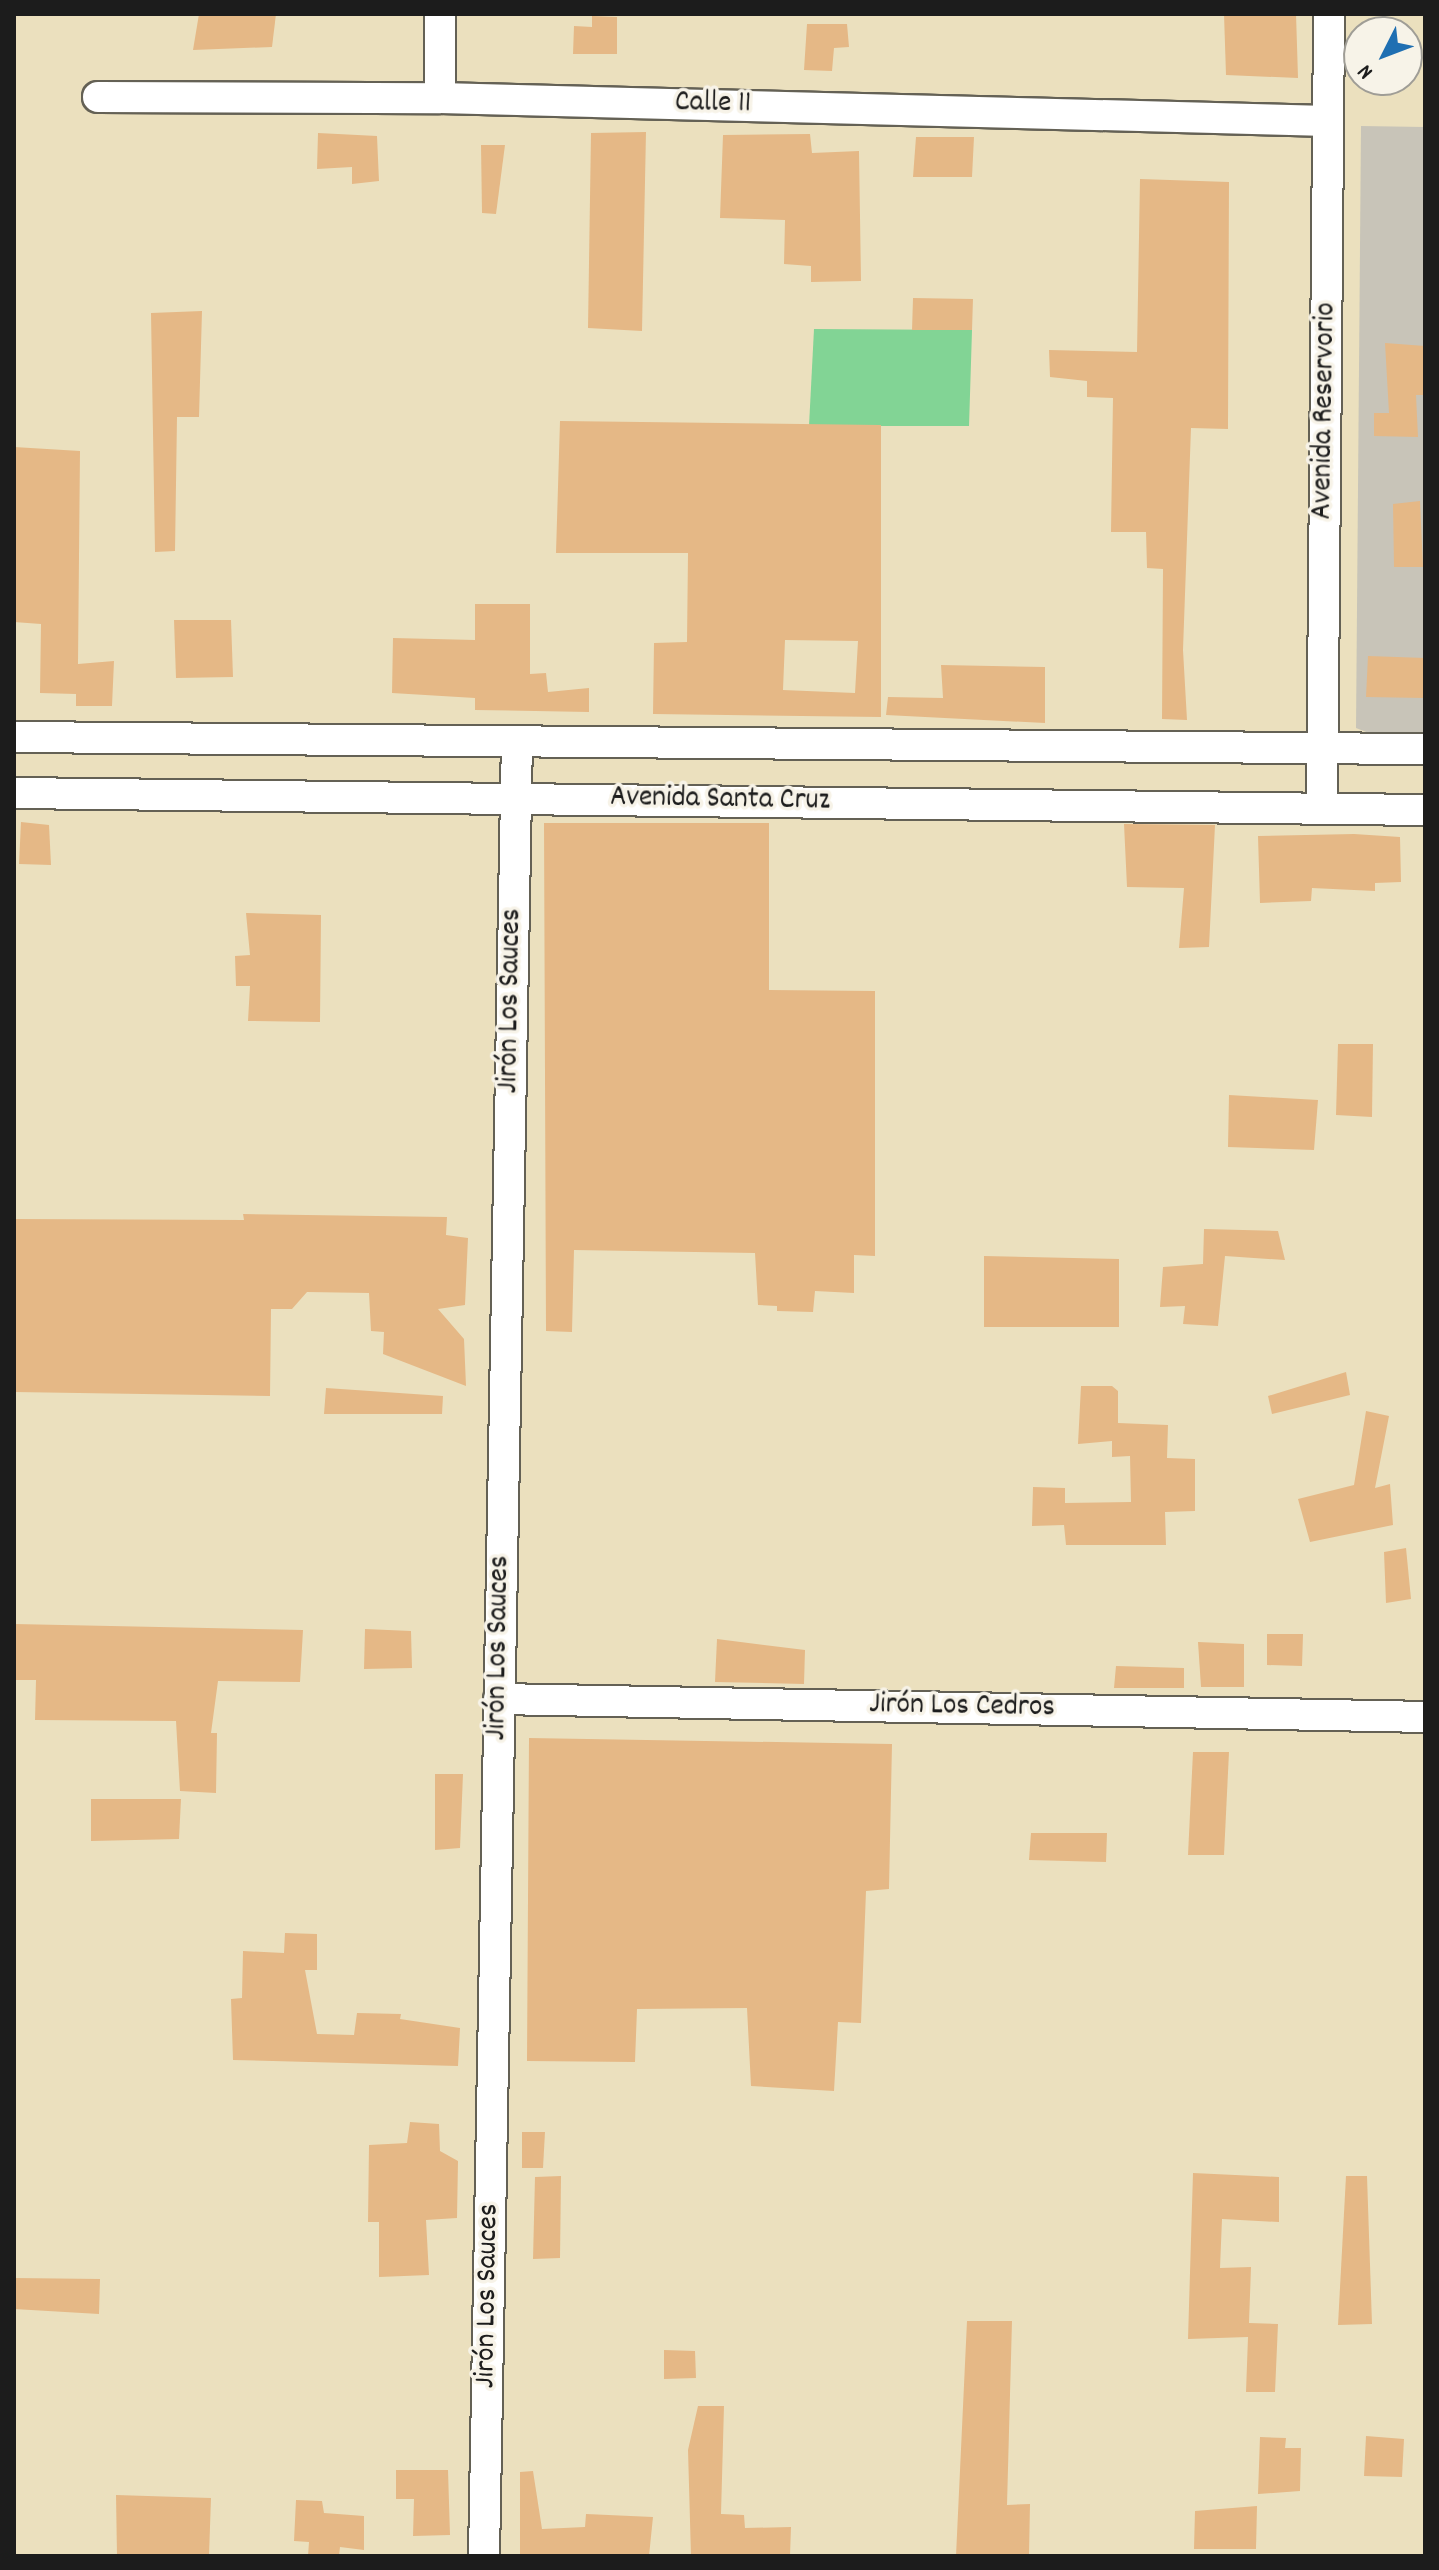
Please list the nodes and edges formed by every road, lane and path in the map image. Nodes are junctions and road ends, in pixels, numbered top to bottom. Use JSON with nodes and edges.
{"nodes":[{"id":1,"x":440,"y":14,"type":"edge"},
{"id":2,"x":1329,"y":14,"type":"edge"},
{"id":3,"x":98,"y":97,"type":"dead end"},
{"id":4,"x":440,"y":98,"type":"junction"},
{"id":5,"x":1328,"y":121,"type":"junction"},
{"id":6,"x":14,"y":737,"type":"edge"},
{"id":7,"x":517,"y":741,"type":"junction"},
{"id":8,"x":1322,"y":747,"type":"junction"},
{"id":9,"x":1425,"y":749,"type":"edge"},
{"id":10,"x":14,"y":793,"type":"edge"},
{"id":11,"x":516,"y":798,"type":"junction"},
{"id":12,"x":1322,"y":808,"type":"junction"},
{"id":13,"x":1425,"y":810,"type":"edge"},
{"id":14,"x":499,"y":1699,"type":"junction"},
{"id":15,"x":1425,"y":1717,"type":"edge"},
{"id":16,"x":484,"y":2556,"type":"edge"}],
"edges":[{"from":1,"to":4,"type":"street"},
{"from":2,"to":5,"type":"street","name":"Avenida Reservorio"},
{"from":3,"to":4,"type":"street","name":"Calle 11"},
{"from":4,"to":5,"type":"street","name":"Calle 11"},
{"from":5,"to":8,"type":"street","name":"Avenida Reservorio"},
{"from":6,"to":7,"type":"street","name":"Avenida Santa Cruz"},
{"from":7,"to":8,"type":"street","name":"Avenida Santa Cruz"},
{"from":7,"to":11,"type":"street","name":"Jirón Los Sauces"},
{"from":8,"to":9,"type":"street","name":"Avenida Santa Cruz"},
{"from":8,"to":12,"type":"street","name":"Avenida Reservorio"},
{"from":10,"to":11,"type":"street","name":"Avenida Santa Cruz"},
{"from":11,"to":12,"type":"street","name":"Avenida Santa Cruz"},
{"from":11,"to":14,"type":"street","name":"Jirón Los Sauces"},
{"from":12,"to":13,"type":"street","name":"Avenida Santa Cruz"},
{"from":14,"to":15,"type":"street","name":"Jirón Los Cedros"},
{"from":14,"to":16,"type":"street","name":"Jirón Los Sauces"}]}
